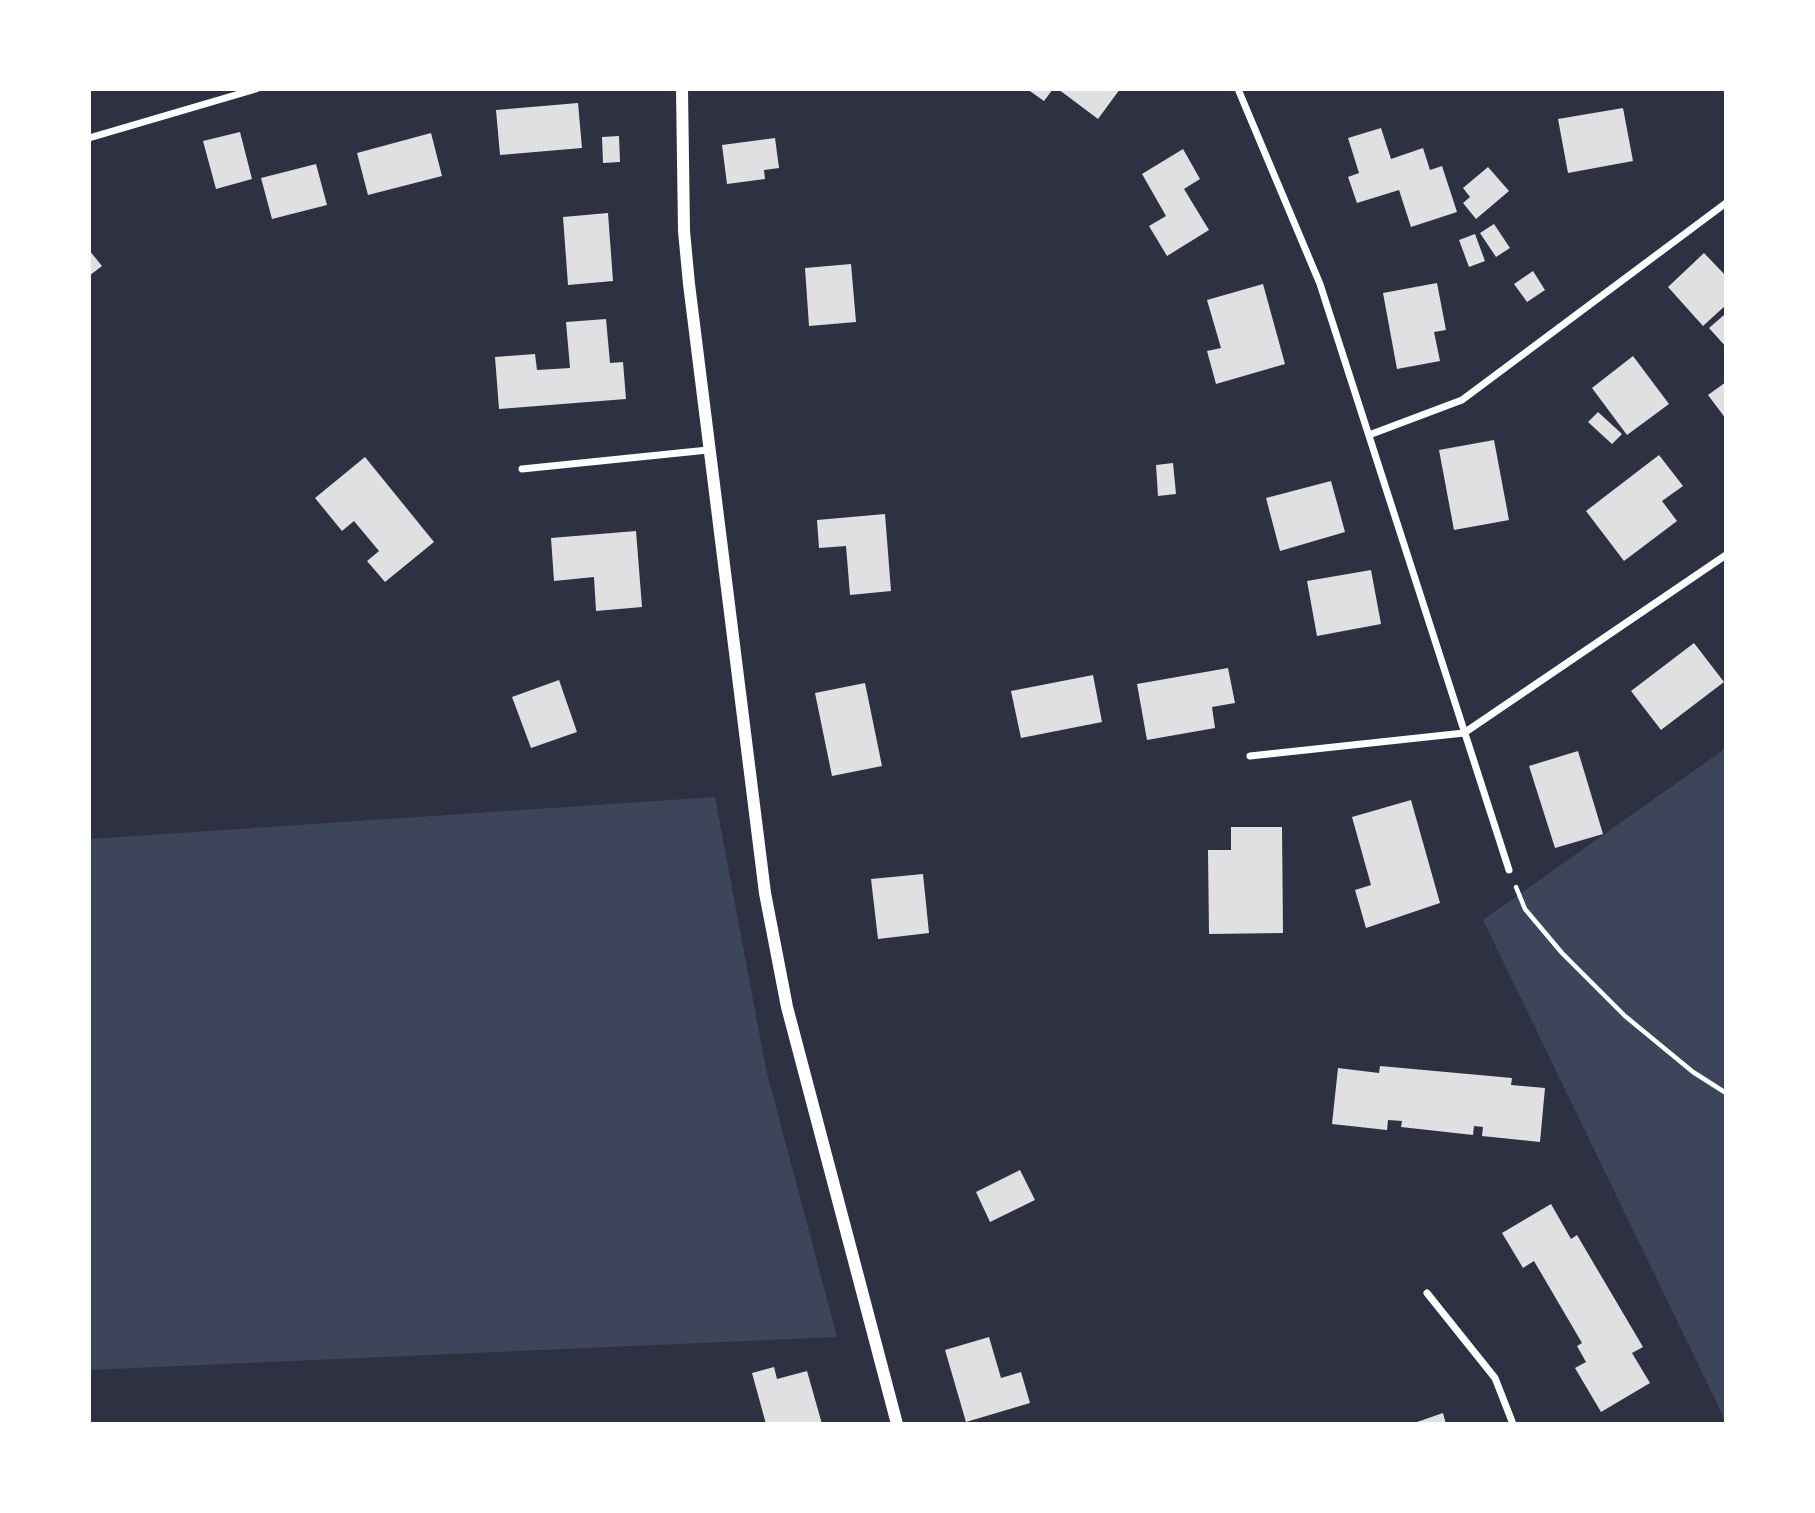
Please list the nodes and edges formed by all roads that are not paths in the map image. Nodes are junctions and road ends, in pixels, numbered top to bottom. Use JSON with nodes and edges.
{"nodes":[{"id":1,"x":256,"y":89,"type":"edge"},
{"id":2,"x":682,"y":89,"type":"edge"},
{"id":3,"x":1238,"y":89,"type":"edge"},
{"id":4,"x":89,"y":138,"type":"edge"},
{"id":5,"x":1726,"y":202,"type":"edge"},
{"id":6,"x":1369,"y":435,"type":"junction"},
{"id":7,"x":708,"y":450,"type":"junction"},
{"id":8,"x":522,"y":469,"type":"dead end"},
{"id":9,"x":1726,"y":555,"type":"edge"},
{"id":10,"x":1464,"y":733,"type":"junction"},
{"id":11,"x":1250,"y":755,"type":"dead end"},
{"id":12,"x":1510,"y":870,"type":"road end"},
{"id":13,"x":1427,"y":1293,"type":"dead end"},
{"id":14,"x":897,"y":1424,"type":"edge"},
{"id":15,"x":1513,"y":1424,"type":"edge"}],
"edges":[{"from":1,"to":4,"type":"street"},
{"from":2,"to":7,"type":"street"},
{"from":3,"to":6,"type":"street"},
{"from":5,"to":6,"type":"street"},
{"from":6,"to":10,"type":"street"},
{"from":7,"to":8,"type":"street"},
{"from":7,"to":14,"type":"street"},
{"from":9,"to":10,"type":"street"},
{"from":10,"to":11,"type":"street"},
{"from":10,"to":12,"type":"street"},
{"from":13,"to":15,"type":"street"}]}
